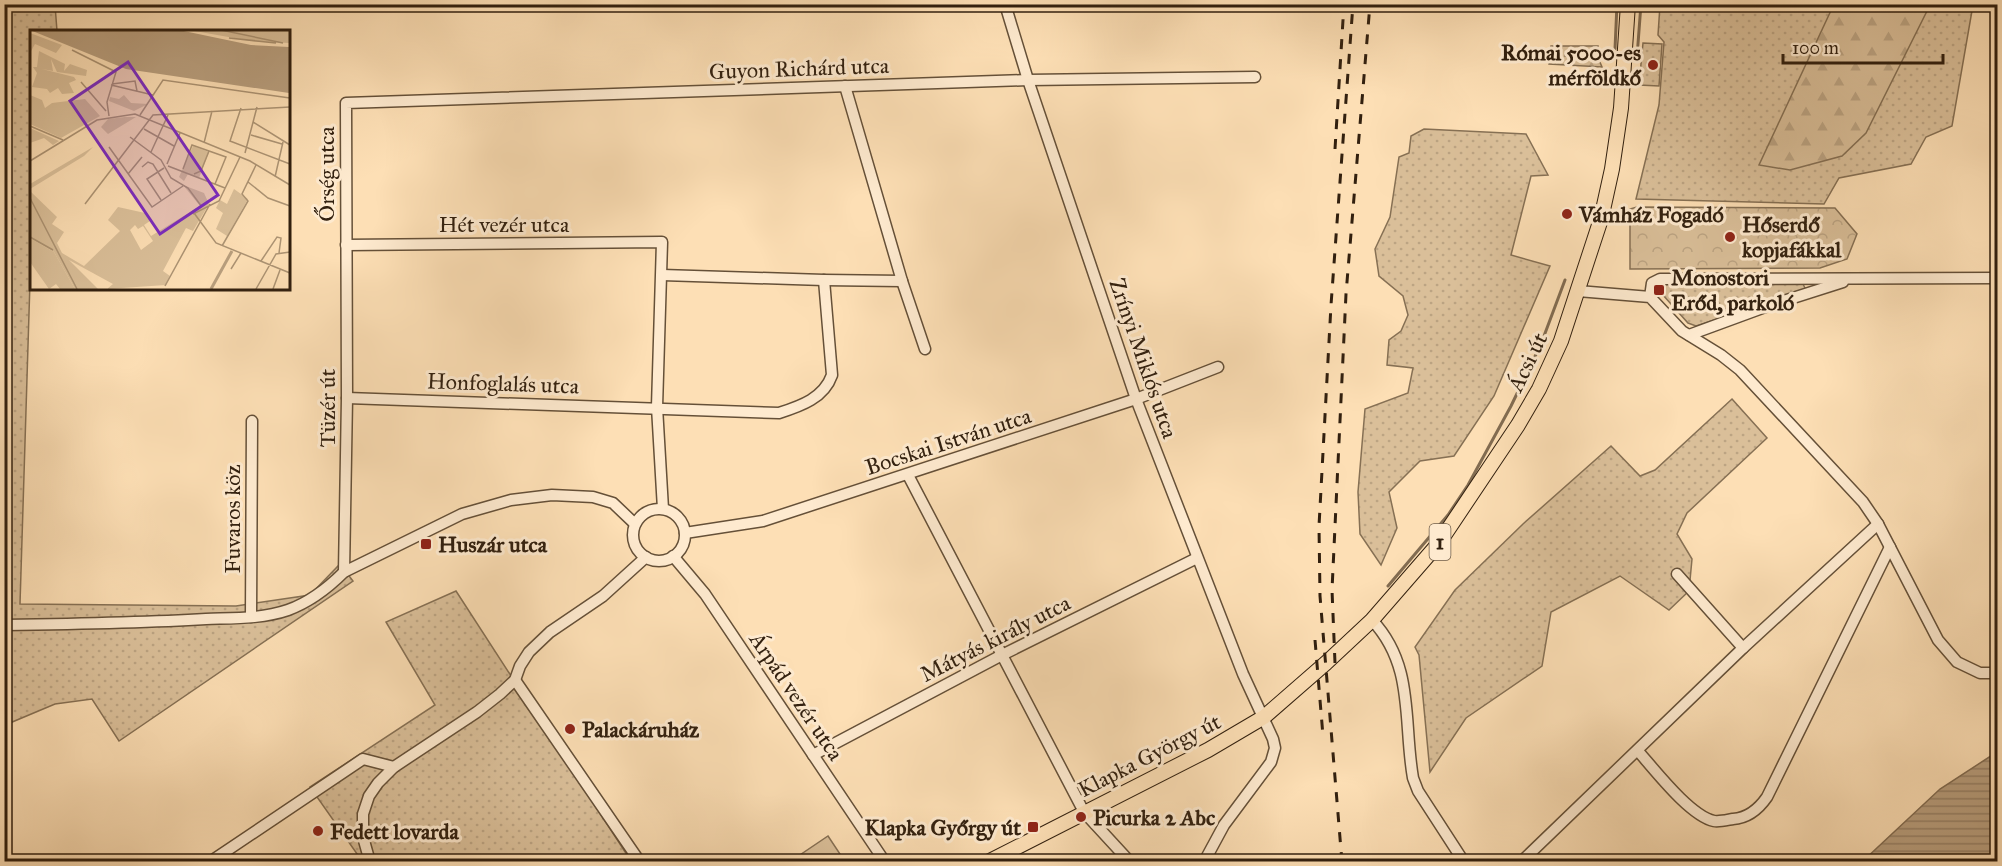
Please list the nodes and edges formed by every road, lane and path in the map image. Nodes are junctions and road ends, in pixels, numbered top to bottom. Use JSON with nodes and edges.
{"nodes":[{"id":1,"x":1005,"y":4,"type":"edge"},
{"id":2,"x":1628,"y":4,"type":"edge"},
{"id":3,"x":1255,"y":77,"type":"dead end"},
{"id":4,"x":1028,"y":80,"type":"junction"},
{"id":5,"x":845,"y":86,"type":"junction"},
{"id":6,"x":346,"y":103,"type":"joint"},
{"id":7,"x":346,"y":245,"type":"junction"},
{"id":8,"x":662,"y":275,"type":"junction"},
{"id":9,"x":1801,"y":278,"type":"junction"},
{"id":10,"x":1998,"y":278,"type":"edge"},
{"id":11,"x":1852,"y":279,"type":"junction"},
{"id":12,"x":824,"y":280,"type":"junction"},
{"id":13,"x":902,"y":281,"type":"junction"},
{"id":14,"x":1578,"y":291,"type":"junction"},
{"id":15,"x":1807,"y":294,"type":"junction"},
{"id":16,"x":1650,"y":297,"type":"junction"},
{"id":17,"x":1689,"y":335,"type":"junction"},
{"id":18,"x":925,"y":349,"type":"dead end"},
{"id":19,"x":1218,"y":367,"type":"dead end"},
{"id":20,"x":347,"y":398,"type":"junction"},
{"id":21,"x":1136,"y":399,"type":"junction"},
{"id":22,"x":657,"y":407,"type":"junction"},
{"id":23,"x":252,"y":421,"type":"dead end"},
{"id":24,"x":908,"y":475,"type":"junction"},
{"id":25,"x":663,"y":509,"type":"junction"},
{"id":26,"x":635,"y":524,"type":"junction"},
{"id":27,"x":1878,"y":524,"type":"junction"},
{"id":28,"x":685,"y":533,"type":"junction"},
{"id":29,"x":1890,"y":547,"type":"junction"},
{"id":30,"x":673,"y":556,"type":"junction"},
{"id":31,"x":646,"y":557,"type":"junction"},
{"id":32,"x":1197,"y":558,"type":"junction"},
{"id":33,"x":344,"y":572,"type":"junction"},
{"id":34,"x":1677,"y":574,"type":"dead end"},
{"id":35,"x":251,"y":616,"type":"junction"},
{"id":36,"x":1372,"y":620,"type":"junction"},
{"id":37,"x":4,"y":625,"type":"edge"},
{"id":38,"x":1743,"y":648,"type":"junction"},
{"id":39,"x":1002,"y":656,"type":"junction"},
{"id":40,"x":1318,"y":671,"type":"joint"},
{"id":41,"x":1998,"y":674,"type":"edge"},
{"id":42,"x":515,"y":680,"type":"junction"},
{"id":43,"x":1264,"y":717,"type":"junction"},
{"id":44,"x":1638,"y":751,"type":"junction"},
{"id":45,"x":813,"y":755,"type":"junction"},
{"id":46,"x":394,"y":767,"type":"junction"},
{"id":47,"x":1084,"y":812,"type":"junction"},
{"id":48,"x":210,"y":861,"type":"edge"},
{"id":49,"x":370,"y":861,"type":"edge"},
{"id":50,"x":640,"y":861,"type":"edge"},
{"id":51,"x":885,"y":861,"type":"edge"},
{"id":52,"x":988,"y":861,"type":"edge"},
{"id":53,"x":1130,"y":861,"type":"edge"},
{"id":54,"x":1204,"y":861,"type":"edge"},
{"id":55,"x":1464,"y":861,"type":"edge"},
{"id":56,"x":1521,"y":861,"type":"edge"}],
"edges":[{"from":1,"to":4,"type":"street","name":"Zrínyi Miklós utca"},
{"from":2,"to":14,"type":"main road","name":"Ácsi út","number":"1"},
{"from":3,"to":4,"type":"street","name":"Guyon Richárd utca"},
{"from":4,"to":5,"type":"street","name":"Guyon Richárd utca"},
{"from":4,"to":21,"type":"street","name":"Zrínyi Miklós utca"},
{"from":5,"to":6,"type":"street","name":"Guyon Richárd utca"},
{"from":5,"to":13,"type":"street"},
{"from":6,"to":7,"type":"street","name":"Őrség utca"},
{"from":7,"to":8,"type":"street","name":"Hét vezér utca"},
{"from":7,"to":20,"type":"street","name":"Tüzér út"},
{"from":8,"to":12,"type":"street"},
{"from":8,"to":22,"type":"street"},
{"from":9,"to":11,"type":"street"},
{"from":9,"to":15,"type":"street"},
{"from":9,"to":16,"type":"street"},
{"from":10,"to":11,"type":"street"},
{"from":11,"to":15,"type":"street"},
{"from":12,"to":13,"type":"street"},
{"from":12,"to":22,"type":"street","name":"Honfoglalás utca"},
{"from":13,"to":18,"type":"street"},
{"from":14,"to":16,"type":"street"},
{"from":14,"to":36,"type":"main road","name":"Ácsi út","number":"1"},
{"from":15,"to":17,"type":"street"},
{"from":16,"to":17,"type":"street"},
{"from":17,"to":27,"type":"street"},
{"from":19,"to":21,"type":"street","name":"Bocskai István utca"},
{"from":20,"to":22,"type":"street","name":"Honfoglalás utca"},
{"from":20,"to":33,"type":"street","name":"Tüzér út"},
{"from":21,"to":24,"type":"street","name":"Bocskai István utca"},
{"from":21,"to":32,"type":"street","name":"Zrínyi Miklós utca"},
{"from":22,"to":25,"type":"street"},
{"from":23,"to":35,"type":"street","name":"Fuvaros köz"},
{"from":24,"to":28,"type":"street","name":"Bocskai István utca"},
{"from":24,"to":39,"type":"street"},
{"from":25,"to":26,"type":"street"},
{"from":25,"to":28,"type":"street"},
{"from":26,"to":31,"type":"street"},
{"from":26,"to":33,"type":"street"},
{"from":27,"to":29,"type":"street"},
{"from":27,"to":38,"type":"street"},
{"from":28,"to":30,"type":"street"},
{"from":29,"to":41,"type":"street"},
{"from":29,"to":44,"type":"street"},
{"from":30,"to":31,"type":"street"},
{"from":30,"to":45,"type":"street","name":"Árpád vezér utca"},
{"from":31,"to":42,"type":"street"},
{"from":32,"to":39,"type":"street","name":"Mátyás király utca"},
{"from":32,"to":43,"type":"street","name":"Zrínyi Miklós utca"},
{"from":33,"to":35,"type":"street"},
{"from":34,"to":38,"type":"street"},
{"from":35,"to":37,"type":"street"},
{"from":36,"to":40,"type":"main road","name":"Ácsi út","number":"1"},
{"from":36,"to":55,"type":"street"},
{"from":38,"to":44,"type":"street"},
{"from":39,"to":45,"type":"street","name":"Mátyás király utca"},
{"from":39,"to":47,"type":"street"},
{"from":40,"to":43,"type":"main road","name":"Klapka György út","number":"1"},
{"from":42,"to":46,"type":"street"},
{"from":42,"to":50,"type":"street"},
{"from":43,"to":47,"type":"main road","name":"Klapka György út","number":"1"},
{"from":43,"to":54,"type":"street","name":"Zrínyi Miklós utca"},
{"from":44,"to":56,"type":"street"},
{"from":45,"to":51,"type":"street","name":"Árpád vezér utca"},
{"from":46,"to":48,"type":"street"},
{"from":46,"to":49,"type":"street"},
{"from":47,"to":52,"type":"main road","name":"Klapka György út","number":"1"},
{"from":47,"to":53,"type":"street"}]}
